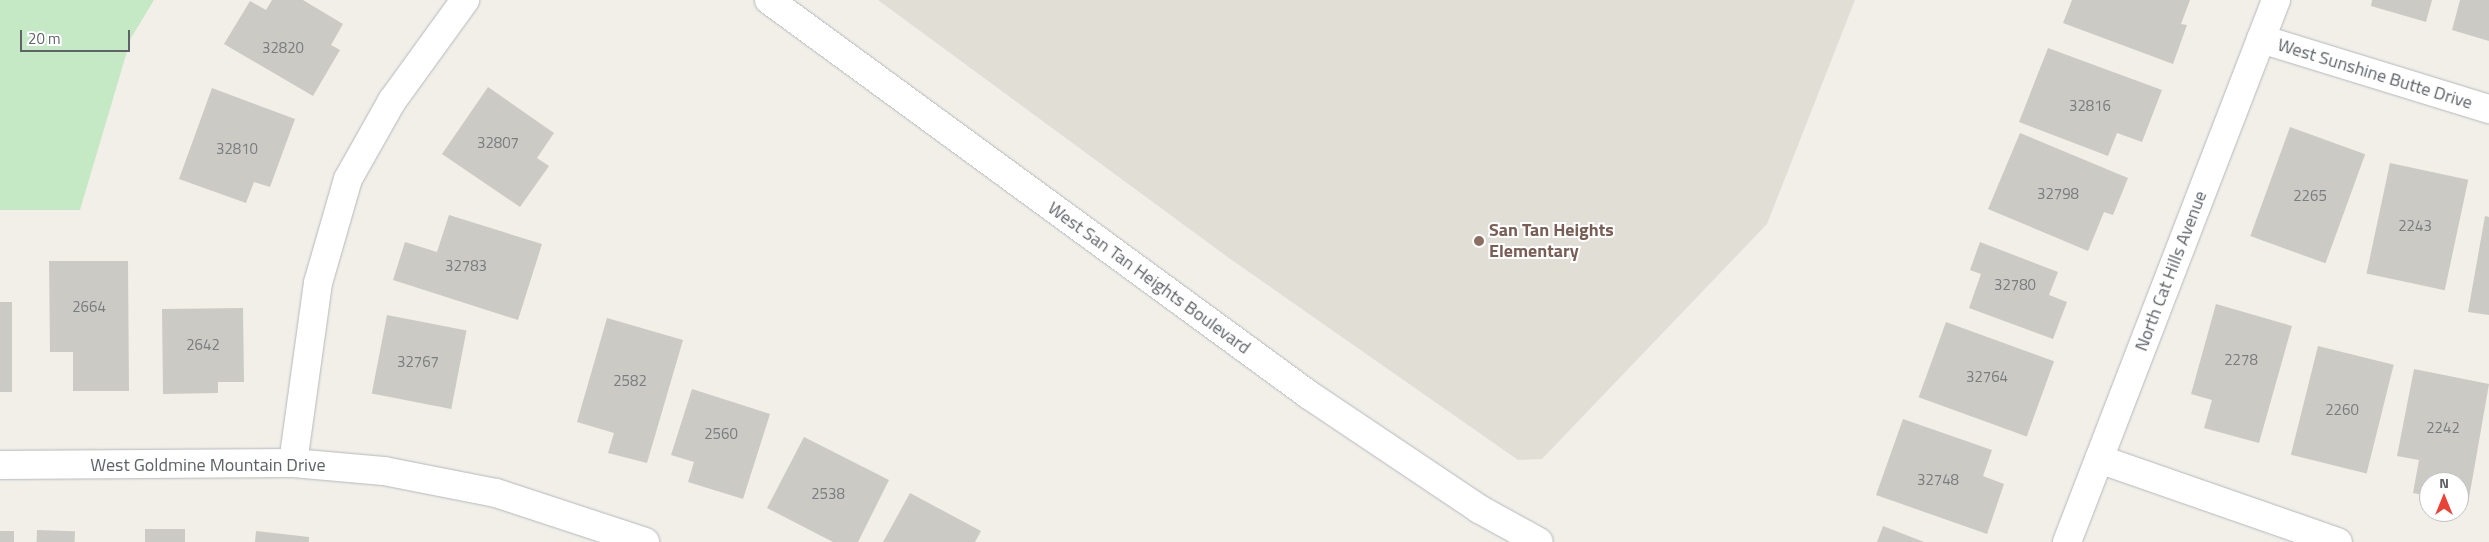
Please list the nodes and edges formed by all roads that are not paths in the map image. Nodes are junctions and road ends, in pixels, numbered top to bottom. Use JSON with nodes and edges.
{"nodes":[{"id":1,"x":465,"y":0,"type":"edge"},
{"id":2,"x":769,"y":0,"type":"edge"},
{"id":3,"x":2276,"y":0,"type":"edge"},
{"id":4,"x":2260,"y":39,"type":"junction"},
{"id":5,"x":2489,"y":109,"type":"edge"},
{"id":6,"x":2099,"y":459,"type":"junction"},
{"id":7,"x":293,"y":463,"type":"junction"},
{"id":8,"x":0,"y":465,"type":"edge"},
{"id":9,"x":645,"y":542,"type":"edge"},
{"id":10,"x":1538,"y":542,"type":"edge"},
{"id":11,"x":2067,"y":542,"type":"edge"},
{"id":12,"x":2338,"y":542,"type":"edge"}],
"edges":[{"from":1,"to":7,"type":"street"},
{"from":2,"to":10,"type":"street","name":"West San Tan Heights Boulevard"},
{"from":3,"to":4,"type":"street","name":"North Cat Hills Avenue"},
{"from":4,"to":5,"type":"street","name":"West Sunshine Butte Drive"},
{"from":4,"to":6,"type":"street","name":"North Cat Hills Avenue"},
{"from":6,"to":11,"type":"street","name":"North Cat Hills Avenue"},
{"from":6,"to":12,"type":"street"},
{"from":7,"to":8,"type":"street","name":"West Goldmine Mountain Drive"},
{"from":7,"to":9,"type":"street","name":"West Goldmine Mountain Drive"}]}
